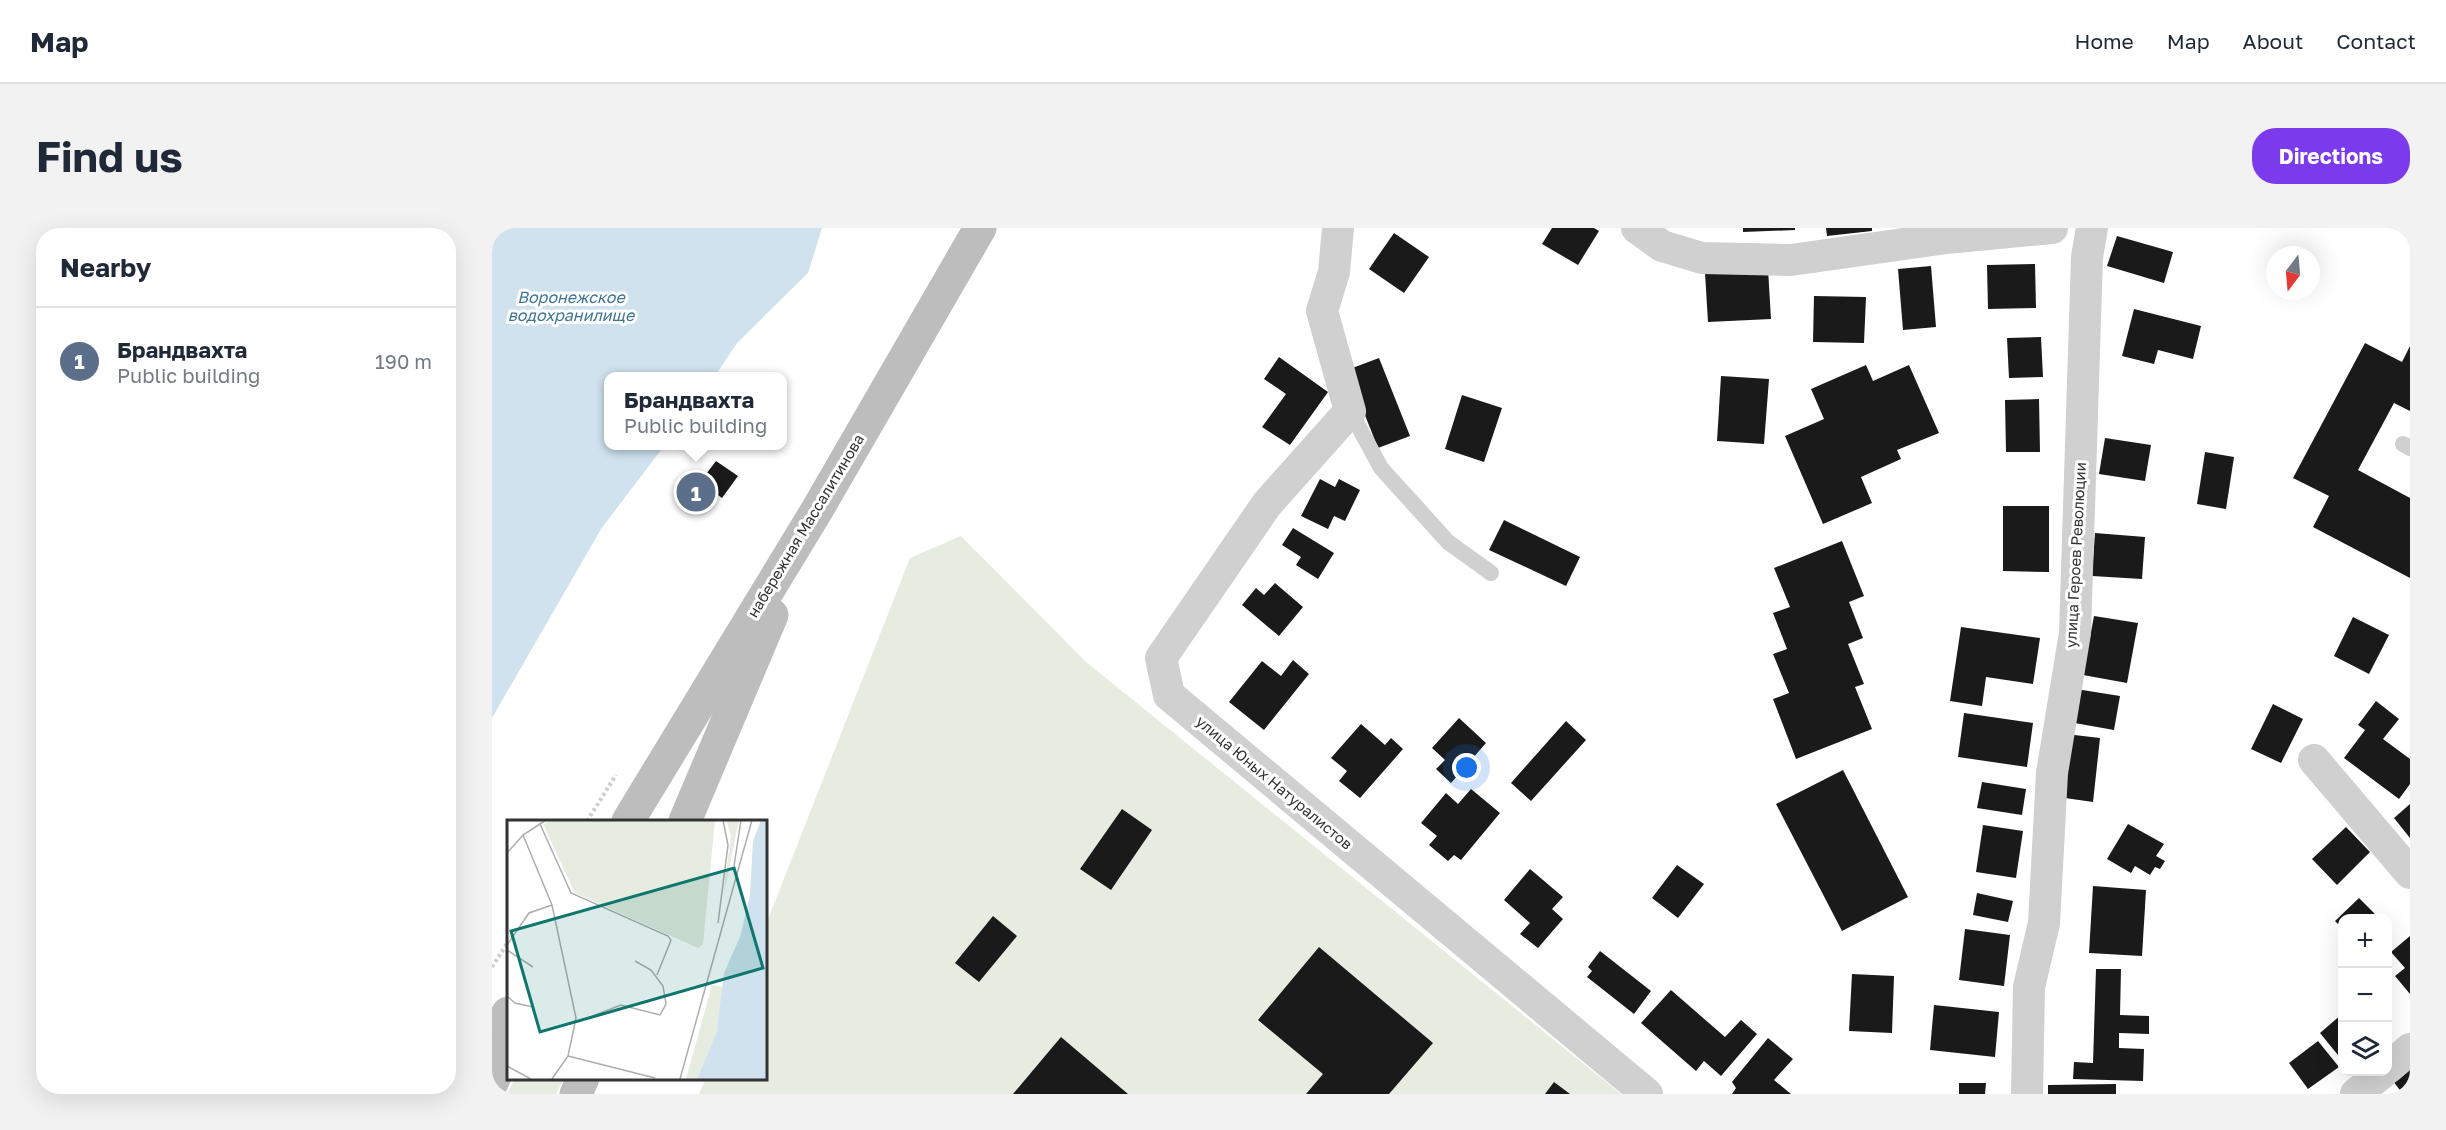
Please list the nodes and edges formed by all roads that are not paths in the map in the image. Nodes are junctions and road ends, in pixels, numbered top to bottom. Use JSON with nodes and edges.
{"nodes":[{"id":1,"x":980,"y":228,"type":"edge"},
{"id":2,"x":1338,"y":228,"type":"edge"},
{"id":3,"x":1637,"y":228,"type":"edge"},
{"id":4,"x":2052,"y":228,"type":"edge"},
{"id":5,"x":2092,"y":228,"type":"edge"},
{"id":6,"x":1350,"y":411,"type":"junction"},
{"id":7,"x":817,"y":510,"type":"junction"},
{"id":8,"x":1491,"y":573,"type":"dead end"},
{"id":9,"x":2314,"y":760,"type":"dead end"},
{"id":10,"x":629,"y":820,"type":"edge"},
{"id":11,"x":685,"y":820,"type":"edge"},
{"id":12,"x":2410,"y":873,"type":"edge"},
{"id":13,"x":507,"y":1015,"type":"edge"},
{"id":14,"x":492,"y":1039,"type":"edge"},
{"id":15,"x":507,"y":1048,"type":"edge"},
{"id":16,"x":2410,"y":1049,"type":"edge"},
{"id":17,"x":2392,"y":1065,"type":"edge"},
{"id":18,"x":2377,"y":1076,"type":"edge"},
{"id":19,"x":582,"y":1079,"type":"edge"},
{"id":20,"x":492,"y":1083,"type":"edge"},
{"id":21,"x":576,"y":1094,"type":"edge"},
{"id":22,"x":1647,"y":1094,"type":"edge"},
{"id":23,"x":2026,"y":1094,"type":"edge"},
{"id":24,"x":2356,"y":1094,"type":"edge"}],
"edges":[{"from":1,"to":7,"type":"main road","name":"набережная Массалитинова"},
{"from":2,"to":6,"type":"street"},
{"from":3,"to":4,"type":"street"},
{"from":5,"to":23,"type":"street","name":"улица Героев Революции"},
{"from":6,"to":8,"type":"lane"},
{"from":6,"to":22,"type":"street","name":"улица Юных Натуралистов"},
{"from":7,"to":10,"type":"main road","name":"набережная Массалитинова"},
{"from":7,"to":11,"type":"main road"},
{"from":9,"to":12,"type":"street"},
{"from":13,"to":14,"type":"main road"},
{"from":15,"to":20,"type":"main road"},
{"from":16,"to":17,"type":"street"},
{"from":18,"to":24,"type":"street"},
{"from":19,"to":21,"type":"main road"}]}
